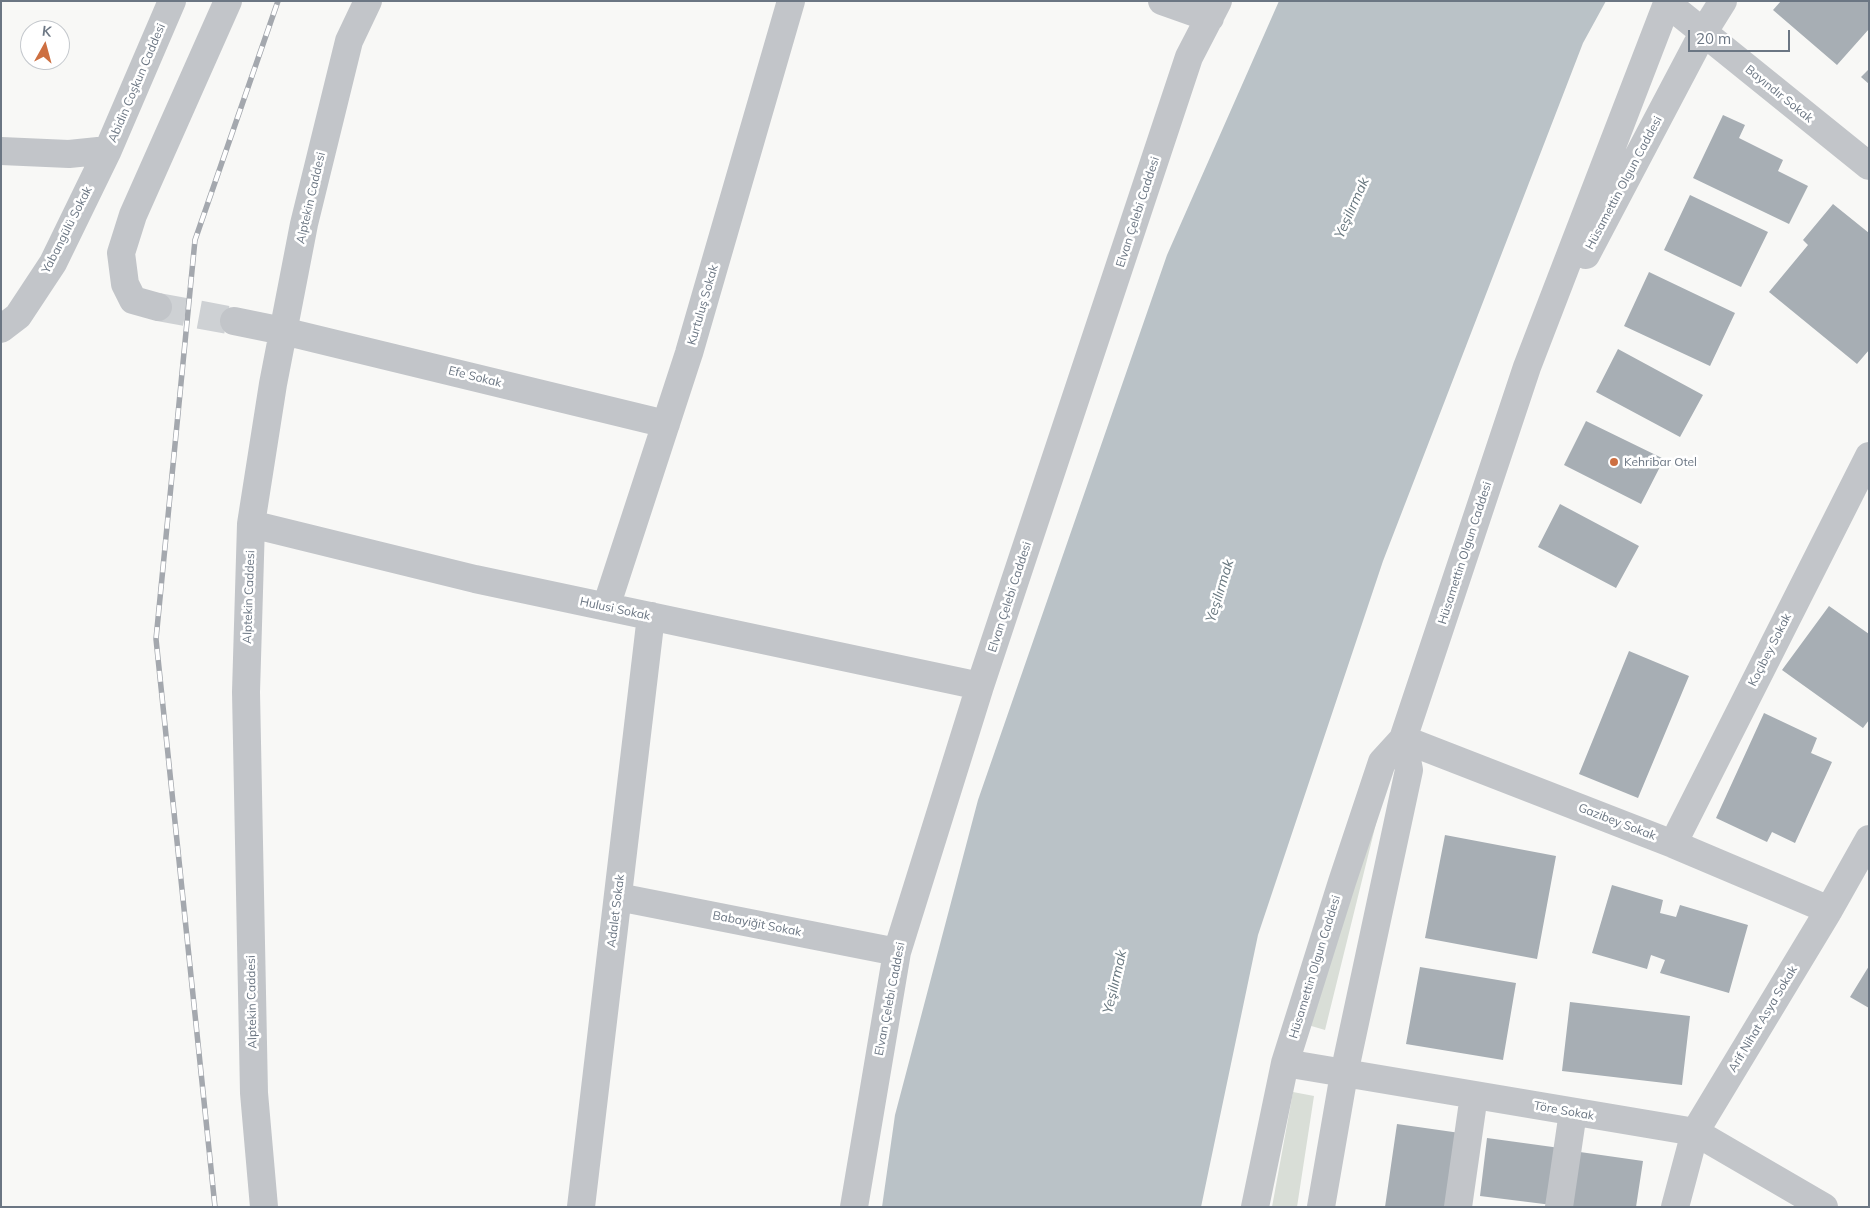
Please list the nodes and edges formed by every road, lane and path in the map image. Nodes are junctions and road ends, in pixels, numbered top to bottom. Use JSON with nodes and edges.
{"nodes":[{"id":1,"x":172,"y":1,"type":"edge"},
{"id":2,"x":228,"y":1,"type":"edge"},
{"id":3,"x":368,"y":1,"type":"edge"},
{"id":4,"x":791,"y":1,"type":"edge"},
{"id":5,"x":1162,"y":1,"type":"edge"},
{"id":6,"x":1723,"y":1,"type":"edge"},
{"id":7,"x":1667,"y":2,"type":"edge"},
{"id":8,"x":1214,"y":9,"type":"edge"},
{"id":9,"x":1703,"y":33,"type":"junction"},
{"id":10,"x":108,"y":150,"type":"junction"},
{"id":11,"x":1,"y":151,"type":"edge"},
{"id":12,"x":1869,"y":166,"type":"edge"},
{"id":13,"x":158,"y":306,"type":"tunnel mouth"},
{"id":14,"x":234,"y":321,"type":"tunnel mouth"},
{"id":15,"x":1,"y":329,"type":"edge"},
{"id":16,"x":283,"y":331,"type":"junction"},
{"id":17,"x":1527,"y":367,"type":"junction"},
{"id":18,"x":666,"y":424,"type":"junction"},
{"id":19,"x":1869,"y":456,"type":"edge"},
{"id":20,"x":251,"y":524,"type":"junction"},
{"id":21,"x":606,"y":607,"type":"junction"},
{"id":22,"x":651,"y":616,"type":"junction"},
{"id":23,"x":980,"y":686,"type":"junction"},
{"id":24,"x":1403,"y":739,"type":"junction"},
{"id":25,"x":1869,"y":839,"type":"edge"},
{"id":26,"x":1673,"y":844,"type":"junction"},
{"id":27,"x":618,"y":897,"type":"junction"},
{"id":28,"x":1829,"y":910,"type":"junction"},
{"id":29,"x":897,"y":952,"type":"junction"},
{"id":30,"x":1285,"y":1063,"type":"junction"},
{"id":31,"x":1344,"y":1074,"type":"junction"},
{"id":32,"x":1474,"y":1095,"type":"junction"},
{"id":33,"x":1573,"y":1112,"type":"junction"},
{"id":34,"x":1695,"y":1132,"type":"junction"},
{"id":35,"x":264,"y":1207,"type":"edge"},
{"id":36,"x":581,"y":1207,"type":"edge"},
{"id":37,"x":854,"y":1207,"type":"edge"},
{"id":38,"x":1254,"y":1207,"type":"edge"},
{"id":39,"x":1321,"y":1207,"type":"edge"},
{"id":40,"x":1458,"y":1207,"type":"edge"},
{"id":41,"x":1559,"y":1207,"type":"edge"},
{"id":42,"x":1675,"y":1207,"type":"edge"},
{"id":43,"x":1824,"y":1207,"type":"edge"}],
"edges":[{"from":1,"to":10,"type":"street","name":"Abidin Coşkun Caddesi"},
{"from":2,"to":13,"type":"street"},
{"from":3,"to":16,"type":"street","name":"Alptekin Caddesi"},
{"from":4,"to":18,"type":"street","name":"Kurtuluş Sokak"},
{"from":5,"to":8,"type":"street"},
{"from":6,"to":9,"type":"street","name":"Hüsamettin Olgun Caddesi"},
{"from":7,"to":9,"type":"street","name":"Bayındır Sokak"},
{"from":7,"to":17,"type":"street","name":"Hüsamettin Olgun Caddesi"},
{"from":8,"to":23,"type":"street","name":"Elvan Çelebi Caddesi"},
{"from":9,"to":12,"type":"street","name":"Bayındır Sokak"},
{"from":9,"to":17,"type":"street","name":"Hüsamettin Olgun Caddesi"},
{"from":10,"to":11,"type":"street","name":"Abidin Coşkun Caddesi"},
{"from":10,"to":15,"type":"street","name":"Yabangülü Sokak"},
{"from":14,"to":16,"type":"street","name":"Efe Sokak"},
{"from":16,"to":18,"type":"street","name":"Efe Sokak"},
{"from":16,"to":20,"type":"street","name":"Alptekin Caddesi"},
{"from":17,"to":24,"type":"street","name":"Hüsamettin Olgun Caddesi"},
{"from":18,"to":21,"type":"street","name":"Kurtuluş Sokak"},
{"from":19,"to":26,"type":"street","name":"Koçibey Sokak"},
{"from":20,"to":21,"type":"street","name":"Hulusi Sokak"},
{"from":20,"to":35,"type":"street","name":"Alptekin Caddesi"},
{"from":21,"to":22,"type":"street","name":"Hulusi Sokak"},
{"from":22,"to":23,"type":"street","name":"Hulusi Sokak"},
{"from":22,"to":27,"type":"street","name":"Adalet Sokak"},
{"from":23,"to":29,"type":"street","name":"Elvan Çelebi Caddesi"},
{"from":24,"to":26,"type":"street","name":"Gazibey Sokak"},
{"from":24,"to":30,"type":"street","name":"Hüsamettin Olgun Caddesi"},
{"from":24,"to":31,"type":"street","name":"Hüsamettin Olgun Caddesi"},
{"from":25,"to":28,"type":"street","name":"Arif Nihat Asya Sokak"},
{"from":26,"to":28,"type":"street","name":"Gazibey Sokak"},
{"from":27,"to":29,"type":"street","name":"Babayiğit Sokak"},
{"from":27,"to":36,"type":"street","name":"Adalet Sokak"},
{"from":28,"to":34,"type":"street","name":"Arif Nihat Asya Sokak"},
{"from":29,"to":37,"type":"street","name":"Elvan Çelebi Caddesi"},
{"from":30,"to":31,"type":"street","name":"Töre Sokak"},
{"from":30,"to":38,"type":"street","name":"Hüsamettin Olgun Caddesi"},
{"from":31,"to":32,"type":"street","name":"Töre Sokak"},
{"from":31,"to":39,"type":"street","name":"Hüsamettin Olgun Caddesi"},
{"from":32,"to":33,"type":"street","name":"Töre Sokak"},
{"from":32,"to":40,"type":"street"},
{"from":33,"to":34,"type":"street","name":"Töre Sokak"},
{"from":33,"to":41,"type":"street"},
{"from":34,"to":42,"type":"street","name":"Arif Nihat Asya Sokak"},
{"from":34,"to":43,"type":"street","name":"Töre Sokak"}]}
